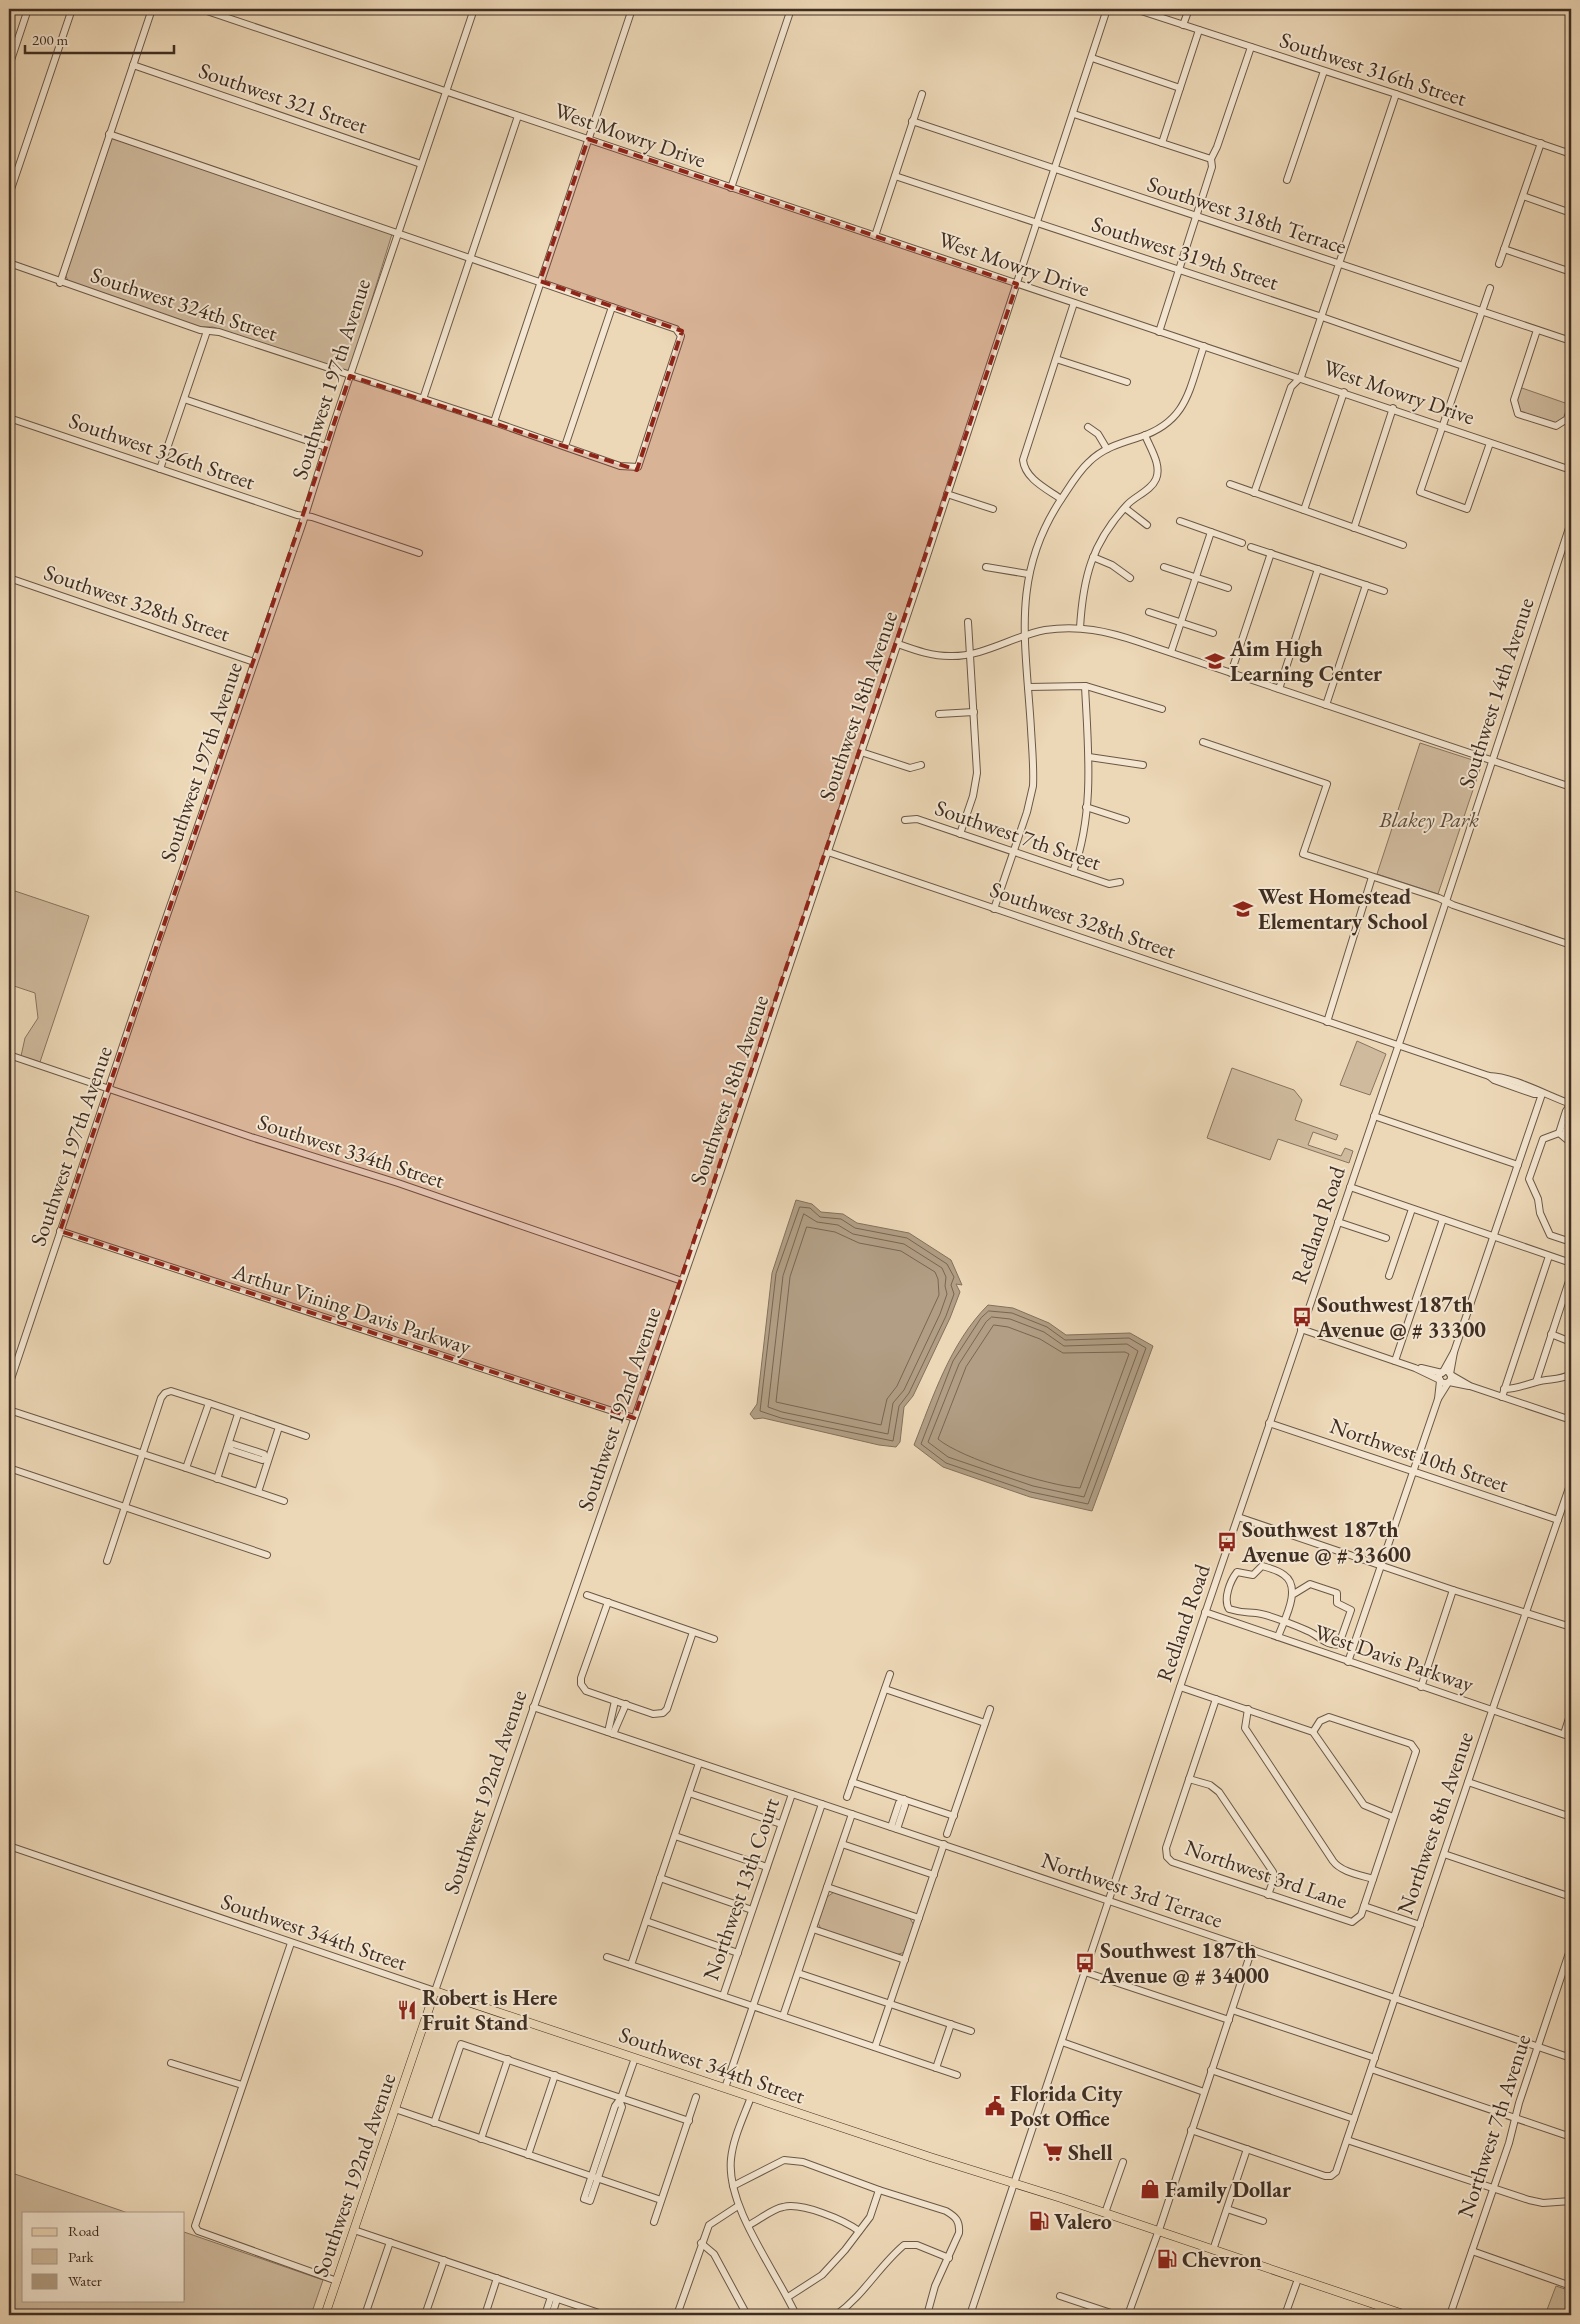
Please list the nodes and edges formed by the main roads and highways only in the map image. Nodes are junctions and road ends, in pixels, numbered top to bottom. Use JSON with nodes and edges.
{"nodes":[{"id":1,"x":435,"y":1991,"type":"joint"},
{"id":2,"x":325,"y":2315,"type":"edge"},
{"id":3,"x":1406,"y":2315,"type":"edge"}],
"edges":[{"from":1,"to":2,"type":"main road","name":"Southwest 192nd Avenue"},
{"from":1,"to":3,"type":"main road","name":"Southwest 344th Street"}]}
